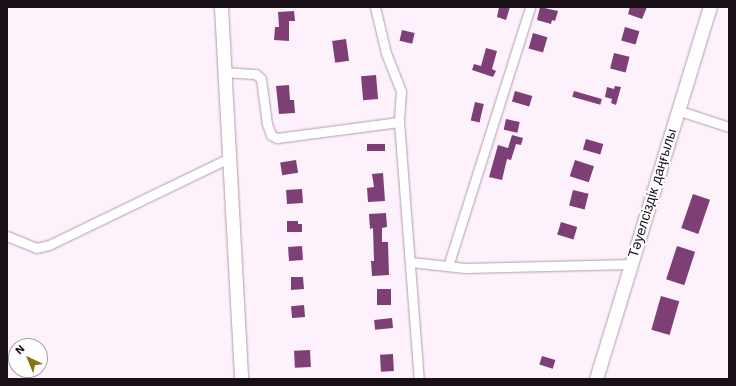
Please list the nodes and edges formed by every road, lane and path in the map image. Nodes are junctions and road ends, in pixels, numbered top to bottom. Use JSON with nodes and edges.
{"nodes":[{"id":1,"x":221,"y":7,"type":"edge"},
{"id":2,"x":374,"y":7,"type":"edge"},
{"id":3,"x":530,"y":7,"type":"edge"},
{"id":4,"x":710,"y":7,"type":"edge"},
{"id":5,"x":225,"y":72,"type":"junction"},
{"id":6,"x":678,"y":110,"type":"junction"},
{"id":7,"x":399,"y":122,"type":"junction"},
{"id":8,"x":729,"y":127,"type":"edge"},
{"id":9,"x":229,"y":158,"type":"junction"},
{"id":10,"x":7,"y":236,"type":"edge"},
{"id":11,"x":411,"y":262,"type":"junction"},
{"id":12,"x":631,"y":264,"type":"junction"},
{"id":13,"x":448,"y":266,"type":"junction"},
{"id":14,"x":241,"y":379,"type":"edge"},
{"id":15,"x":419,"y":379,"type":"edge"},
{"id":16,"x":596,"y":379,"type":"edge"}],
"edges":[{"from":1,"to":5,"type":"street"},
{"from":2,"to":7,"type":"street"},
{"from":3,"to":13,"type":"street"},
{"from":4,"to":6,"type":"street","name":"Тәуелсіздік даңғылы"},
{"from":5,"to":7,"type":"street"},
{"from":5,"to":9,"type":"street"},
{"from":6,"to":8,"type":"street"},
{"from":6,"to":12,"type":"street","name":"Тәуелсіздік даңғылы"},
{"from":7,"to":11,"type":"street"},
{"from":9,"to":10,"type":"street"},
{"from":9,"to":14,"type":"street"},
{"from":11,"to":13,"type":"street"},
{"from":11,"to":15,"type":"street"},
{"from":12,"to":13,"type":"street"},
{"from":12,"to":16,"type":"street","name":"Тәуелсіздік даңғылы"}]}
